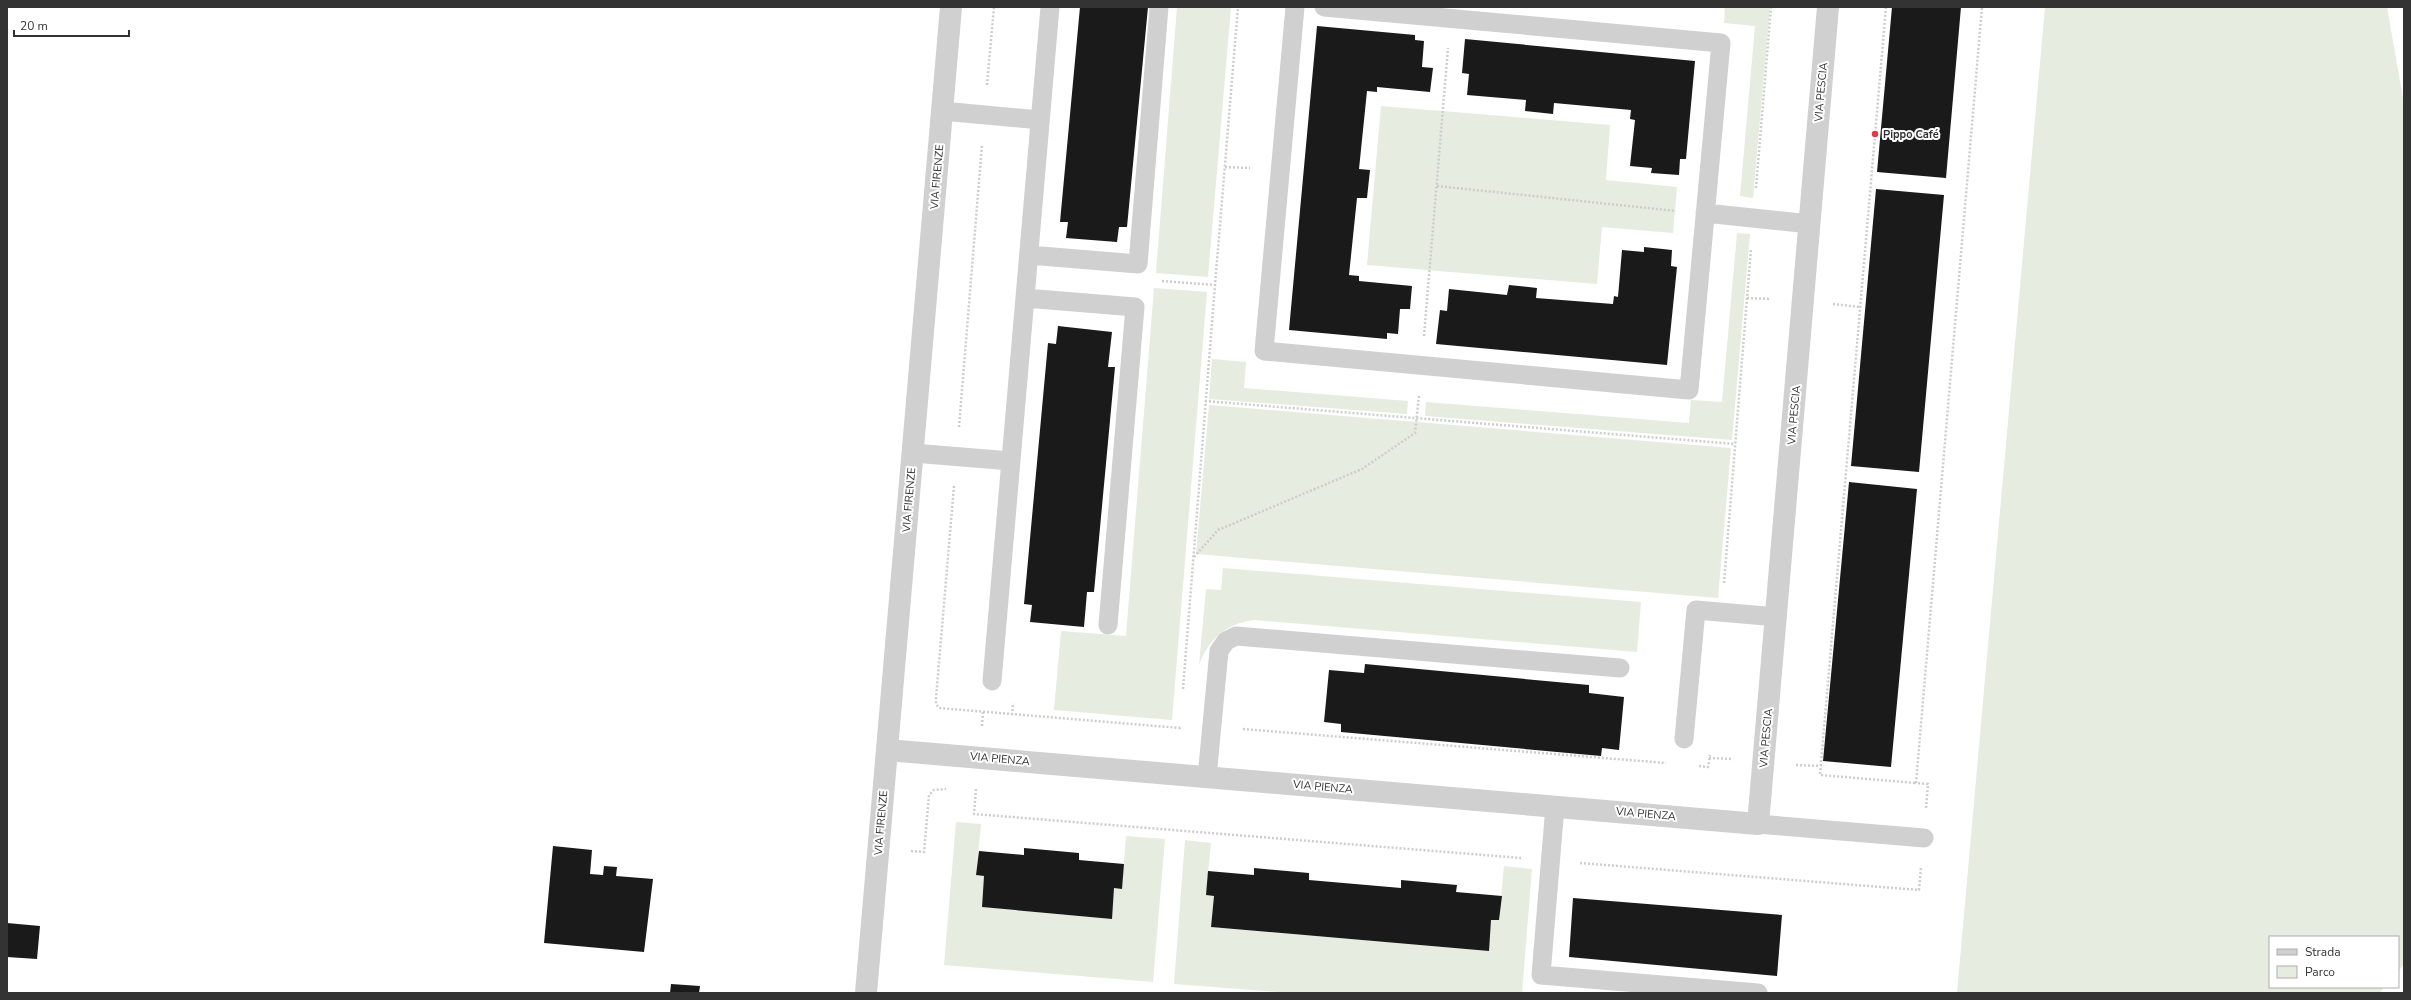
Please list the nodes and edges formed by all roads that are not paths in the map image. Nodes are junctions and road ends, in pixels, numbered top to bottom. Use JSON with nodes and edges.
{"nodes":[{"id":1,"x":951,"y":7,"type":"edge"},
{"id":2,"x":1050,"y":7,"type":"edge"},
{"id":3,"x":1159,"y":7,"type":"edge"},
{"id":4,"x":1296,"y":7,"type":"edge"},
{"id":5,"x":1324,"y":7,"type":"edge"},
{"id":6,"x":1828,"y":7,"type":"edge"},
{"id":7,"x":942,"y":111,"type":"junction"},
{"id":8,"x":1040,"y":120,"type":"junction"},
{"id":9,"x":1705,"y":214,"type":"junction"},
{"id":10,"x":1810,"y":224,"type":"junction"},
{"id":11,"x":1029,"y":255,"type":"junction"},
{"id":12,"x":1024,"y":298,"type":"junction"},
{"id":13,"x":913,"y":453,"type":"junction"},
{"id":14,"x":1011,"y":461,"type":"junction"},
{"id":15,"x":1777,"y":617,"type":"junction"},
{"id":16,"x":1108,"y":625,"type":"dead end"},
{"id":17,"x":1620,"y":668,"type":"dead end"},
{"id":18,"x":992,"y":681,"type":"dead end"},
{"id":19,"x":1684,"y":739,"type":"dead end"},
{"id":20,"x":887,"y":750,"type":"junction"},
{"id":21,"x":1206,"y":777,"type":"junction"},
{"id":22,"x":1555,"y":806,"type":"junction"},
{"id":23,"x":1758,"y":824,"type":"junction"},
{"id":24,"x":1924,"y":838,"type":"dead end"},
{"id":25,"x":866,"y":993,"type":"edge"},
{"id":26,"x":1758,"y":993,"type":"edge"}],
"edges":[{"from":1,"to":7,"type":"street","name":"VIA FIRENZE"},
{"from":2,"to":8,"type":"lane"},
{"from":3,"to":11,"type":"lane"},
{"from":4,"to":9,"type":"lane"},
{"from":5,"to":9,"type":"lane"},
{"from":6,"to":10,"type":"street","name":"VIA PESCIA"},
{"from":7,"to":8,"type":"lane"},
{"from":7,"to":13,"type":"street","name":"VIA FIRENZE"},
{"from":8,"to":11,"type":"lane"},
{"from":9,"to":10,"type":"lane"},
{"from":10,"to":15,"type":"street","name":"VIA PESCIA"},
{"from":11,"to":12,"type":"lane"},
{"from":12,"to":14,"type":"lane"},
{"from":12,"to":16,"type":"lane"},
{"from":13,"to":14,"type":"lane"},
{"from":13,"to":20,"type":"street","name":"VIA FIRENZE"},
{"from":14,"to":18,"type":"lane"},
{"from":15,"to":19,"type":"lane"},
{"from":15,"to":23,"type":"street","name":"VIA PESCIA"},
{"from":17,"to":21,"type":"lane"},
{"from":20,"to":21,"type":"street","name":"VIA PIENZA"},
{"from":20,"to":25,"type":"street","name":"VIA FIRENZE"},
{"from":21,"to":22,"type":"street","name":"VIA PIENZA"},
{"from":22,"to":23,"type":"street","name":"VIA PIENZA"},
{"from":22,"to":26,"type":"lane"},
{"from":23,"to":24,"type":"lane"}]}
